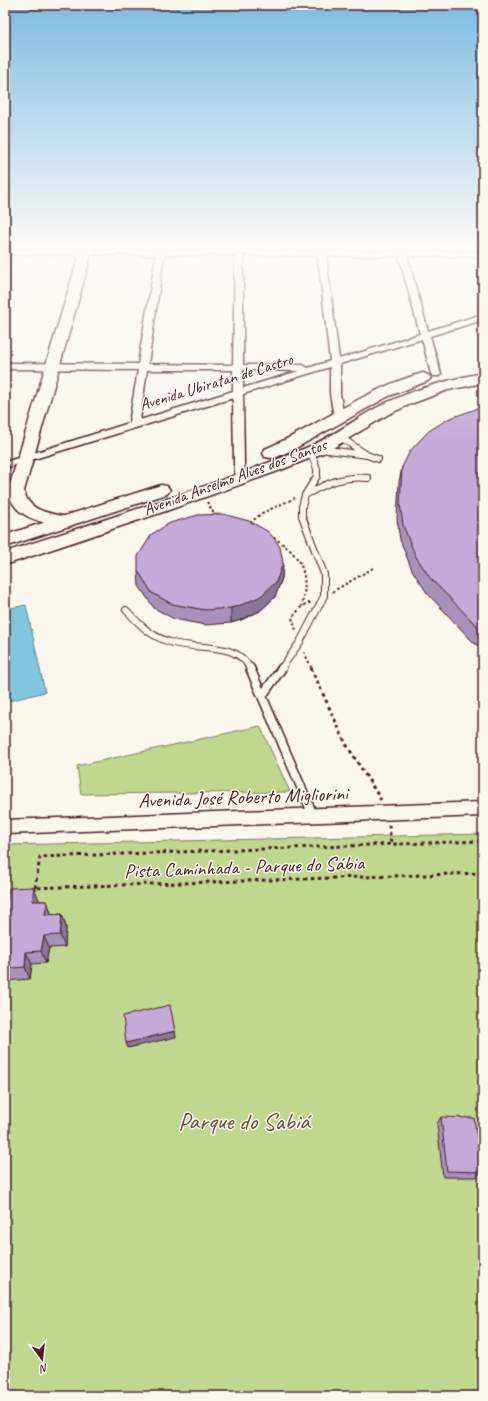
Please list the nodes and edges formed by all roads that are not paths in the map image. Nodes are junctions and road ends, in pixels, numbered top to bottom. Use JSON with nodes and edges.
{"nodes":[{"id":1,"x":66,"y":310,"type":"edge"},
{"id":2,"x":152,"y":310,"type":"edge"},
{"id":3,"x":238,"y":310,"type":"edge"},
{"id":4,"x":328,"y":310,"type":"edge"},
{"id":5,"x":417,"y":310,"type":"edge"},
{"id":6,"x":483,"y":317,"type":"edge"},
{"id":7,"x":49,"y":336,"type":"dead end"},
{"id":8,"x":424,"y":336,"type":"junction"},
{"id":9,"x":334,"y":363,"type":"junction"},
{"id":10,"x":5,"y":366,"type":"edge"},
{"id":11,"x":47,"y":366,"type":"junction"},
{"id":12,"x":483,"y":366,"type":"edge"},
{"id":13,"x":143,"y":368,"type":"junction"},
{"id":14,"x":238,"y":368,"type":"junction"},
{"id":15,"x":315,"y":368,"type":"junction"},
{"id":16,"x":436,"y":374,"type":"junction"},
{"id":17,"x":483,"y":378,"type":"edge"},
{"id":18,"x":238,"y":393,"type":"junction"},
{"id":19,"x":339,"y":417,"type":"junction"},
{"id":20,"x":134,"y":425,"type":"junction"},
{"id":21,"x":340,"y":437,"type":"junction"},
{"id":22,"x":315,"y":450,"type":"junction"},
{"id":23,"x":367,"y":455,"type":"junction"},
{"id":24,"x":25,"y":459,"type":"junction"},
{"id":25,"x":378,"y":459,"type":"dead end"},
{"id":26,"x":8,"y":464,"type":"edge"},
{"id":27,"x":240,"y":471,"type":"junction"},
{"id":28,"x":368,"y":478,"type":"dead end"},
{"id":29,"x":5,"y":481,"type":"edge"},
{"id":30,"x":306,"y":493,"type":"junction"},
{"id":31,"x":65,"y":522,"type":"junction"},
{"id":32,"x":5,"y":541,"type":"edge"},
{"id":33,"x":5,"y":559,"type":"edge"},
{"id":34,"x":126,"y":610,"type":"dead end"},
{"id":35,"x":262,"y":696,"type":"junction"},
{"id":36,"x":483,"y":809,"type":"edge"},
{"id":37,"x":313,"y":815,"type":"junction"},
{"id":38,"x":5,"y":827,"type":"edge"}],
"edges":[{"from":1,"to":11,"type":"main road"},
{"from":2,"to":13,"type":"street"},
{"from":3,"to":14,"type":"street"},
{"from":4,"to":9,"type":"street"},
{"from":5,"to":8,"type":"street"},
{"from":6,"to":8,"type":"street","name":"Avenida Ubiratan de Castro"},
{"from":7,"to":11,"type":"main road"},
{"from":8,"to":9,"type":"street","name":"Avenida Ubiratan de Castro"},
{"from":8,"to":16,"type":"street"},
{"from":9,"to":15,"type":"street","name":"Avenida Ubiratan de Castro"},
{"from":9,"to":19,"type":"street"},
{"from":10,"to":11,"type":"street"},
{"from":11,"to":13,"type":"street"},
{"from":11,"to":24,"type":"main road"},
{"from":11,"to":26,"type":"main road"},
{"from":12,"to":16,"type":"main road","name":"Avenida Anselmo Alves dos Santos"},
{"from":13,"to":14,"type":"street"},
{"from":13,"to":20,"type":"street"},
{"from":14,"to":15,"type":"street"},
{"from":14,"to":18,"type":"street"},
{"from":15,"to":18,"type":"street","name":"Avenida Ubiratan de Castro"},
{"from":16,"to":19,"type":"main road","name":"Avenida Anselmo Alves dos Santos"},
{"from":17,"to":21,"type":"main road","name":"Avenida Anselmo Alves dos Santos"},
{"from":18,"to":20,"type":"street","name":"Avenida Ubiratan de Castro"},
{"from":18,"to":27,"type":"street"},
{"from":19,"to":27,"type":"main road","name":"Avenida Anselmo Alves dos Santos"},
{"from":20,"to":24,"type":"street","name":"Avenida Ubiratan de Castro"},
{"from":21,"to":22,"type":"main road","name":"Avenida Anselmo Alves dos Santos"},
{"from":21,"to":23,"type":"lane"},
{"from":22,"to":23,"type":"lane"},
{"from":22,"to":27,"type":"main road","name":"Avenida Anselmo Alves dos Santos"},
{"from":22,"to":30,"type":"lane"},
{"from":23,"to":25,"type":"lane"},
{"from":24,"to":26,"type":"street","name":"Avenida Ubiratan de Castro"},
{"from":24,"to":31,"type":"main road"},
{"from":26,"to":29,"type":"main road"},
{"from":27,"to":31,"type":"main road","name":"Avenida Anselmo Alves dos Santos"},
{"from":27,"to":33,"type":"main road","name":"Avenida Anselmo Alves dos Santos"},
{"from":28,"to":30,"type":"lane"},
{"from":30,"to":35,"type":"lane"},
{"from":31,"to":32,"type":"main road","name":"Avenida Anselmo Alves dos Santos"},
{"from":34,"to":35,"type":"lane"},
{"from":35,"to":37,"type":"lane"},
{"from":36,"to":37,"type":"street","name":"Avenida José Roberto Migliorini"},
{"from":37,"to":38,"type":"street","name":"Avenida José Roberto Migliorini"}]}
